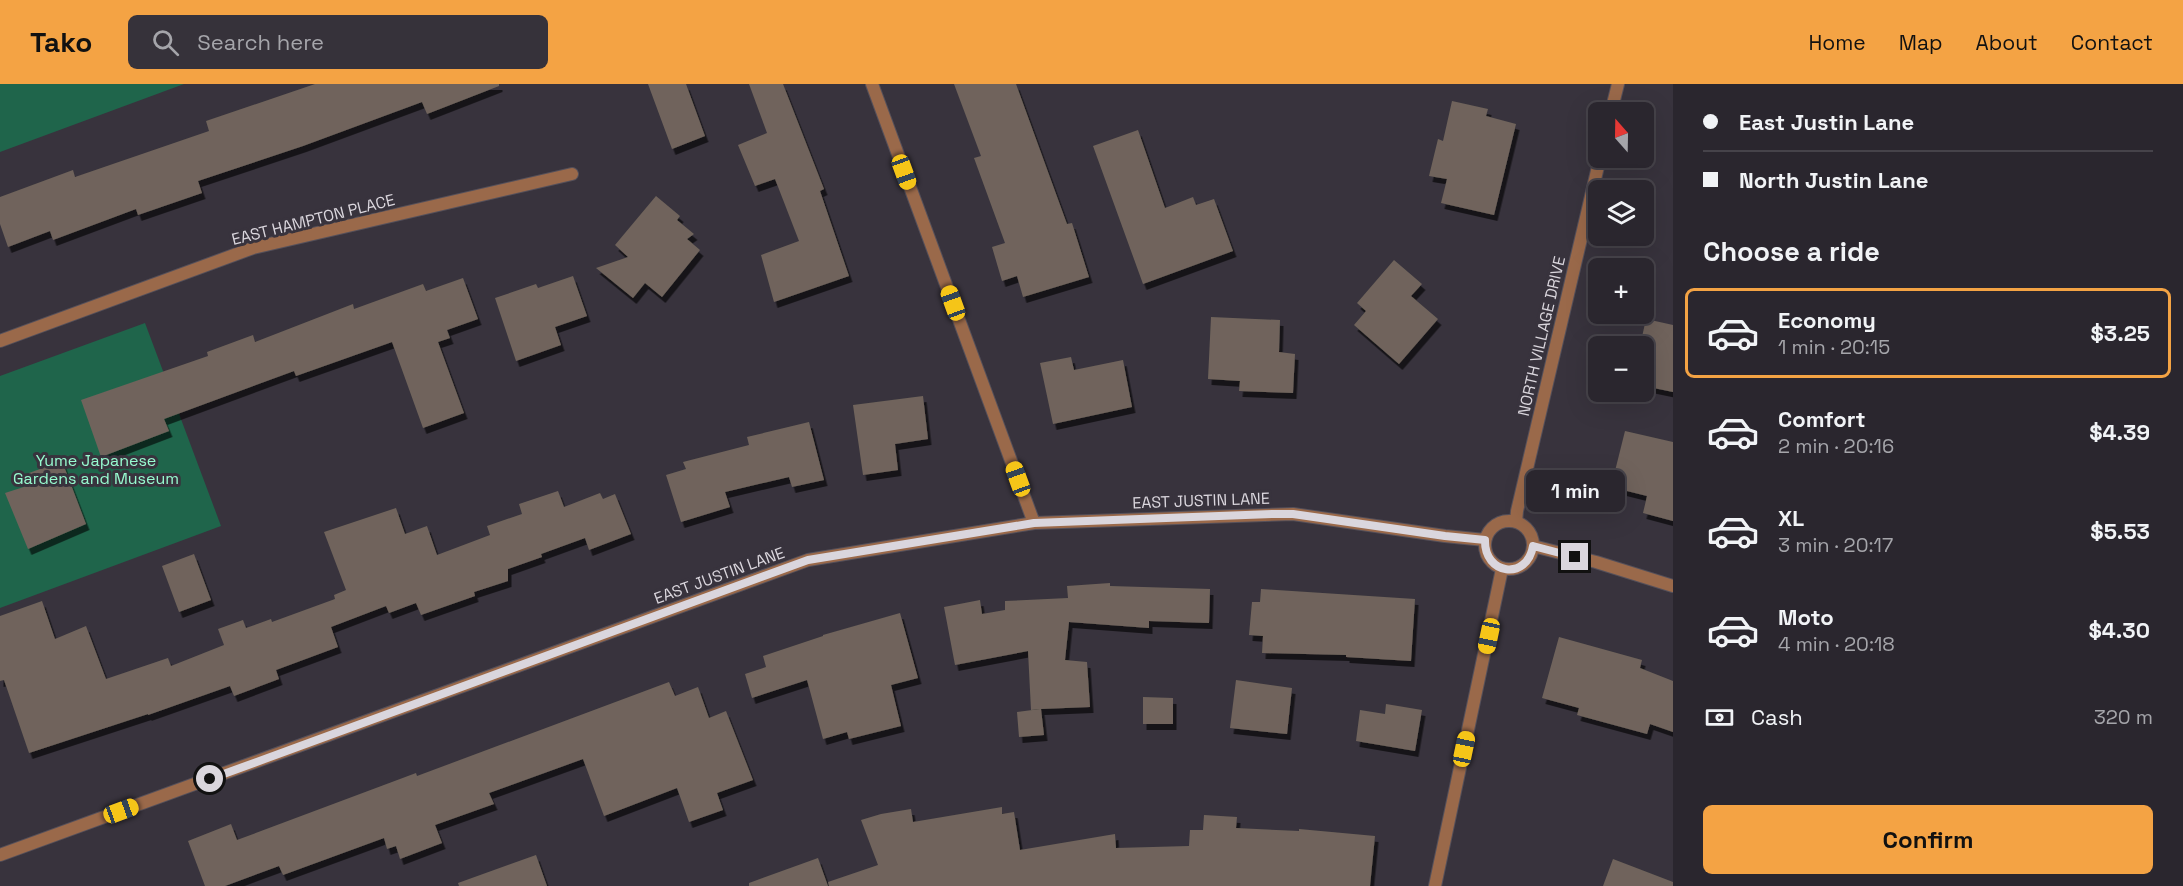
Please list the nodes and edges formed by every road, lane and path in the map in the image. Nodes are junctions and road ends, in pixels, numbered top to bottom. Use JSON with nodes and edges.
{"nodes":[{"id":1,"x":872,"y":84,"type":"edge"},
{"id":2,"x":1618,"y":84,"type":"edge"},
{"id":3,"x":1614,"y":102,"type":"edge"},
{"id":4,"x":1598,"y":168,"type":"edge"},
{"id":5,"x":572,"y":174,"type":"dead end"},
{"id":6,"x":0,"y":341,"type":"edge"},
{"id":7,"x":1516,"y":522,"type":"junction"},
{"id":8,"x":1034,"y":523,"type":"junction"},
{"id":9,"x":1485,"y":540,"type":"junction"},
{"id":10,"x":1533,"y":546,"type":"junction"},
{"id":11,"x":1502,"y":568,"type":"junction"},
{"id":12,"x":1673,"y":586,"type":"edge"},
{"id":13,"x":0,"y":855,"type":"edge"},
{"id":14,"x":1435,"y":886,"type":"edge"}],
"edges":[{"from":1,"to":8,"type":"street"},
{"from":2,"to":3,"type":"street"},
{"from":4,"to":7,"type":"street","name":"NORTH VILLAGE DRIVE"},
{"from":5,"to":6,"type":"street","name":"EAST HAMPTON PLACE"},
{"from":7,"to":9,"type":"street"},
{"from":7,"to":10,"type":"street"},
{"from":8,"to":9,"type":"street","name":"EAST JUSTIN LANE"},
{"from":8,"to":13,"type":"street","name":"EAST JUSTIN LANE"},
{"from":9,"to":11,"type":"street"},
{"from":10,"to":11,"type":"street"},
{"from":10,"to":12,"type":"street"},
{"from":11,"to":14,"type":"street"}]}
